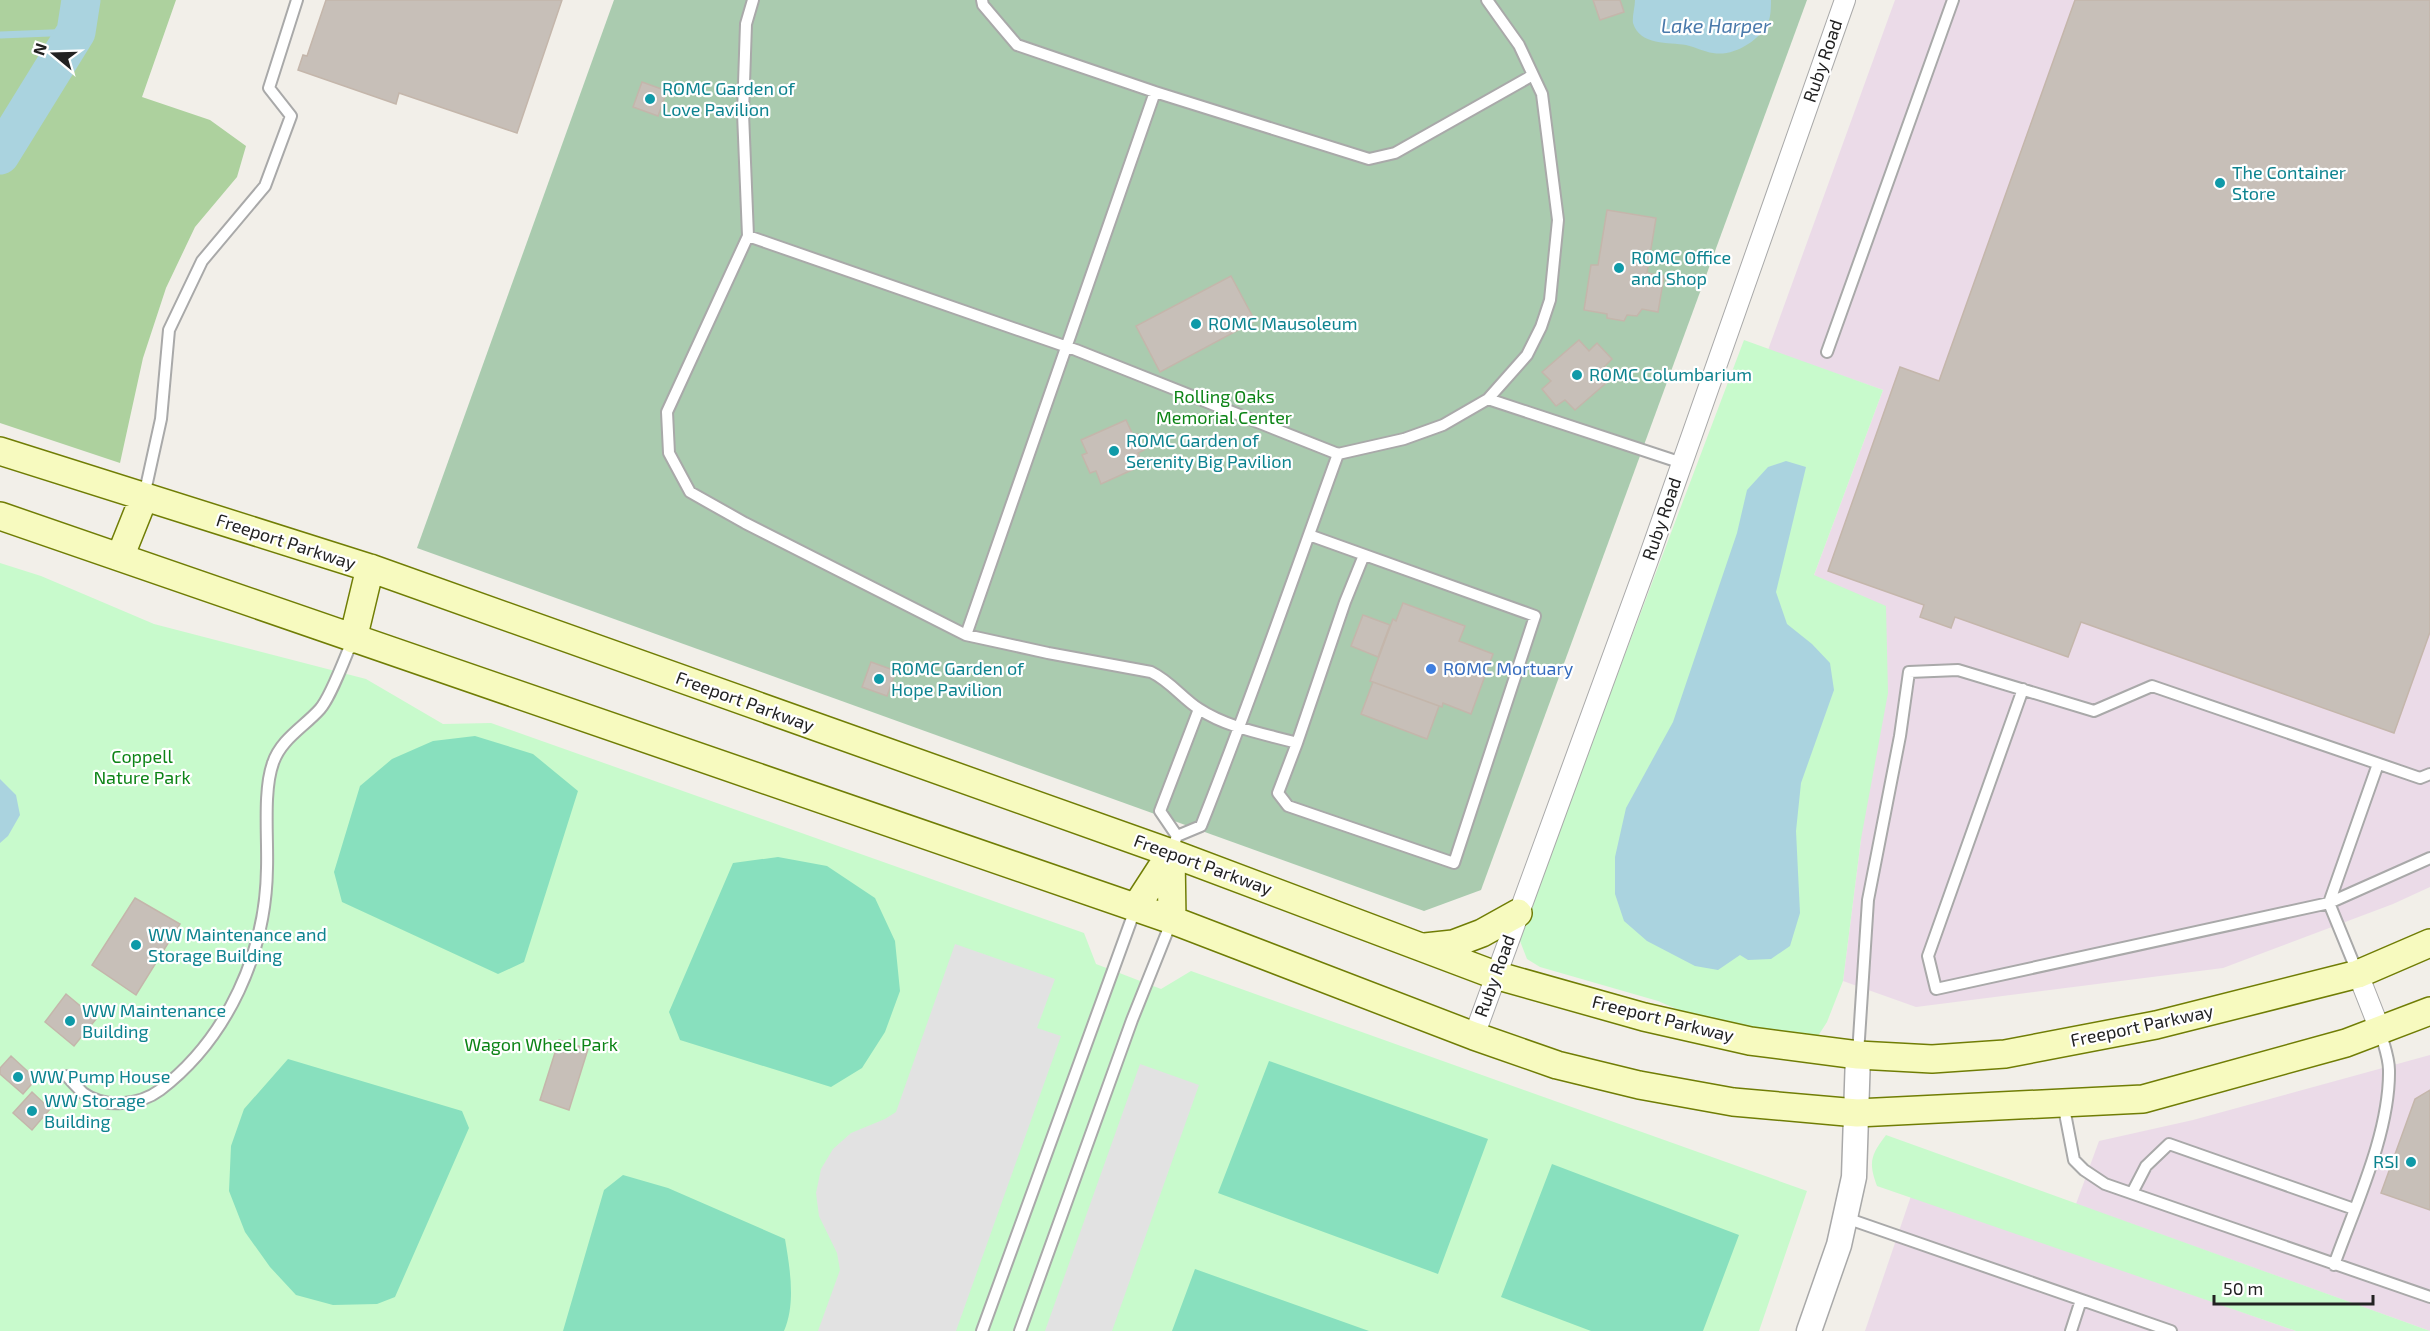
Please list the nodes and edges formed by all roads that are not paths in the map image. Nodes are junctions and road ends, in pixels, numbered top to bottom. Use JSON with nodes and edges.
{"nodes":[{"id":1,"x":297,"y":0,"type":"edge"},
{"id":2,"x":753,"y":0,"type":"edge"},
{"id":3,"x":982,"y":0,"type":"edge"},
{"id":4,"x":1487,"y":0,"type":"edge"},
{"id":5,"x":1845,"y":0,"type":"edge"},
{"id":6,"x":1953,"y":0,"type":"edge"},
{"id":7,"x":1533,"y":75,"type":"junction"},
{"id":8,"x":1155,"y":92,"type":"junction"},
{"id":9,"x":748,"y":236,"type":"junction"},
{"id":10,"x":1065,"y":347,"type":"junction"},
{"id":11,"x":1827,"y":352,"type":"dead end"},
{"id":12,"x":1488,"y":399,"type":"junction"},
{"id":13,"x":0,"y":451,"type":"edge"},
{"id":14,"x":1338,"y":454,"type":"junction"},
{"id":15,"x":1682,"y":463,"type":"junction"},
{"id":16,"x":144,"y":497,"type":"junction"},
{"id":17,"x":0,"y":516,"type":"edge"},
{"id":18,"x":1309,"y":535,"type":"junction"},
{"id":19,"x":1364,"y":555,"type":"junction"},
{"id":20,"x":120,"y":557,"type":"junction"},
{"id":21,"x":370,"y":568,"type":"junction"},
{"id":22,"x":966,"y":635,"type":"junction"},
{"id":23,"x":353,"y":639,"type":"junction"},
{"id":24,"x":2023,"y":689,"type":"junction"},
{"id":25,"x":1199,"y":709,"type":"junction"},
{"id":26,"x":1238,"y":727,"type":"junction"},
{"id":27,"x":1297,"y":743,"type":"junction"},
{"id":28,"x":2378,"y":764,"type":"junction"},
{"id":29,"x":2430,"y":774,"type":"edge"},
{"id":30,"x":1174,"y":844,"type":"junction"},
{"id":31,"x":2430,"y":858,"type":"edge"},
{"id":32,"x":2329,"y":903,"type":"junction"},
{"id":33,"x":1136,"y":907,"type":"junction"},
{"id":34,"x":1518,"y":913,"type":"junction"},
{"id":35,"x":1172,"y":920,"type":"junction"},
{"id":36,"x":2430,"y":943,"type":"edge"},
{"id":37,"x":1422,"y":948,"type":"junction"},
{"id":38,"x":2358,"y":974,"type":"junction"},
{"id":39,"x":1495,"y":975,"type":"junction"},
{"id":40,"x":2430,"y":1011,"type":"edge"},
{"id":41,"x":2380,"y":1030,"type":"junction"},
{"id":42,"x":1474,"y":1036,"type":"junction"},
{"id":43,"x":1858,"y":1055,"type":"junction"},
{"id":44,"x":67,"y":1077,"type":"dead end"},
{"id":45,"x":2062,"y":1103,"type":"junction"},
{"id":46,"x":1857,"y":1113,"type":"junction"},
{"id":47,"x":2132,"y":1193,"type":"junction"},
{"id":48,"x":2354,"y":1209,"type":"junction"},
{"id":49,"x":1846,"y":1218,"type":"junction"},
{"id":50,"x":2334,"y":1265,"type":"junction"},
{"id":51,"x":2430,"y":1297,"type":"edge"},
{"id":52,"x":2081,"y":1300,"type":"junction"},
{"id":53,"x":982,"y":1331,"type":"edge"},
{"id":54,"x":1020,"y":1331,"type":"edge"},
{"id":55,"x":1809,"y":1331,"type":"edge"},
{"id":56,"x":2071,"y":1331,"type":"edge"},
{"id":57,"x":2172,"y":1331,"type":"edge"}],
"edges":[{"from":1,"to":16,"type":"lane"},
{"from":2,"to":9,"type":"lane"},
{"from":3,"to":8,"type":"lane"},
{"from":4,"to":7,"type":"lane"},
{"from":5,"to":15,"type":"street","name":"Ruby Road"},
{"from":6,"to":11,"type":"lane"},
{"from":7,"to":8,"type":"lane"},
{"from":7,"to":12,"type":"lane"},
{"from":8,"to":10,"type":"lane"},
{"from":9,"to":10,"type":"lane"},
{"from":9,"to":22,"type":"lane"},
{"from":10,"to":14,"type":"lane"},
{"from":10,"to":22,"type":"lane"},
{"from":12,"to":14,"type":"lane"},
{"from":12,"to":15,"type":"lane"},
{"from":13,"to":16,"type":"main road","name":"Freeport Parkway"},
{"from":14,"to":18,"type":"lane"},
{"from":15,"to":34,"type":"street","name":"Ruby Road"},
{"from":16,"to":20,"type":"main road"},
{"from":16,"to":21,"type":"main road","name":"Freeport Parkway"},
{"from":17,"to":20,"type":"main road"},
{"from":18,"to":19,"type":"lane"},
{"from":18,"to":26,"type":"lane"},
{"from":19,"to":27,"type":"lane"},
{"from":19,"to":27,"type":"lane"},
{"from":20,"to":23,"type":"main road"},
{"from":21,"to":23,"type":"main road"},
{"from":21,"to":30,"type":"main road","name":"Freeport Parkway"},
{"from":22,"to":25,"type":"lane"},
{"from":23,"to":33,"type":"main road"},
{"from":23,"to":44,"type":"lane"},
{"from":24,"to":28,"type":"lane"},
{"from":24,"to":32,"type":"lane"},
{"from":24,"to":43,"type":"lane"},
{"from":25,"to":26,"type":"lane"},
{"from":25,"to":30,"type":"lane"},
{"from":26,"to":27,"type":"lane"},
{"from":26,"to":30,"type":"lane"},
{"from":28,"to":29,"type":"lane"},
{"from":28,"to":32,"type":"lane"},
{"from":30,"to":33,"type":"main road"},
{"from":30,"to":35,"type":"main road"},
{"from":30,"to":37,"type":"main road","name":"Freeport Parkway"},
{"from":31,"to":32,"type":"lane"},
{"from":32,"to":38,"type":"lane"},
{"from":33,"to":35,"type":"main road"},
{"from":33,"to":53,"type":"lane"},
{"from":34,"to":37,"type":"main road"},
{"from":34,"to":39,"type":"street","name":"Ruby Road"},
{"from":35,"to":42,"type":"main road"},
{"from":35,"to":54,"type":"lane"},
{"from":36,"to":38,"type":"main road","name":"Freeport Parkway"},
{"from":37,"to":39,"type":"main road","name":"Freeport Parkway"},
{"from":38,"to":41,"type":"street"},
{"from":38,"to":43,"type":"main road","name":"Freeport Parkway"},
{"from":39,"to":42,"type":"street","name":"Ruby Road"},
{"from":39,"to":43,"type":"main road","name":"Freeport Parkway"},
{"from":40,"to":41,"type":"main road"},
{"from":41,"to":45,"type":"main road"},
{"from":41,"to":48,"type":"lane"},
{"from":42,"to":46,"type":"main road"},
{"from":43,"to":46,"type":"street"},
{"from":45,"to":46,"type":"main road"},
{"from":45,"to":47,"type":"lane"},
{"from":46,"to":49,"type":"street"},
{"from":47,"to":48,"type":"lane"},
{"from":47,"to":50,"type":"lane"},
{"from":48,"to":50,"type":"lane"},
{"from":49,"to":52,"type":"lane"},
{"from":49,"to":55,"type":"street"},
{"from":50,"to":51,"type":"lane"},
{"from":52,"to":56,"type":"lane"},
{"from":52,"to":57,"type":"lane"}]}
